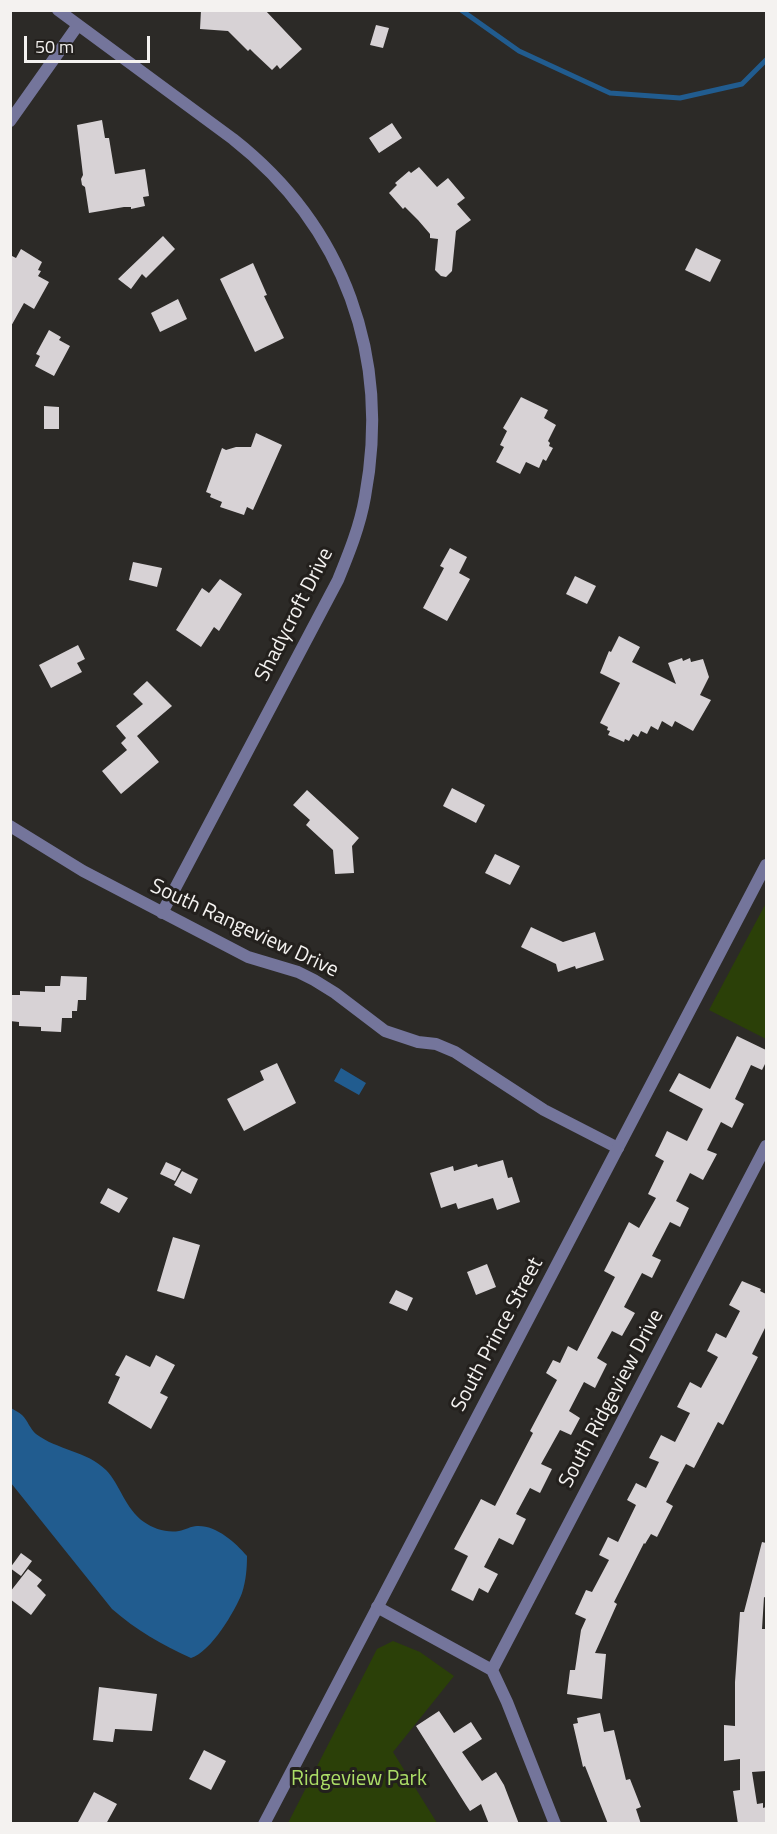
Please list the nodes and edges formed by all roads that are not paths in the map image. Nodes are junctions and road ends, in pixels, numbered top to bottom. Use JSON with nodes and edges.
{"nodes":[{"id":1,"x":58,"y":10,"type":"edge"},
{"id":2,"x":78,"y":25,"type":"junction"},
{"id":3,"x":10,"y":121,"type":"edge"},
{"id":4,"x":10,"y":826,"type":"edge"},
{"id":5,"x":766,"y":865,"type":"edge"},
{"id":6,"x":162,"y":913,"type":"junction"},
{"id":7,"x":766,"y":1146,"type":"edge"},
{"id":8,"x":618,"y":1148,"type":"junction"},
{"id":9,"x":762,"y":1164,"type":"edge"},
{"id":10,"x":378,"y":1607,"type":"junction"},
{"id":11,"x":492,"y":1670,"type":"junction"},
{"id":12,"x":264,"y":1824,"type":"edge"},
{"id":13,"x":555,"y":1824,"type":"edge"}],
"edges":[{"from":1,"to":2,"type":"street","name":"Shadycroft Drive"},
{"from":2,"to":3,"type":"street"},
{"from":2,"to":6,"type":"street","name":"Shadycroft Drive"},
{"from":4,"to":6,"type":"street","name":"South Rangeview Drive"},
{"from":5,"to":8,"type":"street","name":"South Prince Street"},
{"from":6,"to":8,"type":"street","name":"South Rangeview Drive"},
{"from":7,"to":9,"type":"street","name":"South Ridgeview Drive"},
{"from":8,"to":10,"type":"street","name":"South Prince Street"},
{"from":9,"to":11,"type":"street","name":"South Ridgeview Drive"},
{"from":10,"to":11,"type":"street"},
{"from":10,"to":12,"type":"street","name":"South Prince Street"},
{"from":11,"to":13,"type":"street"}]}
